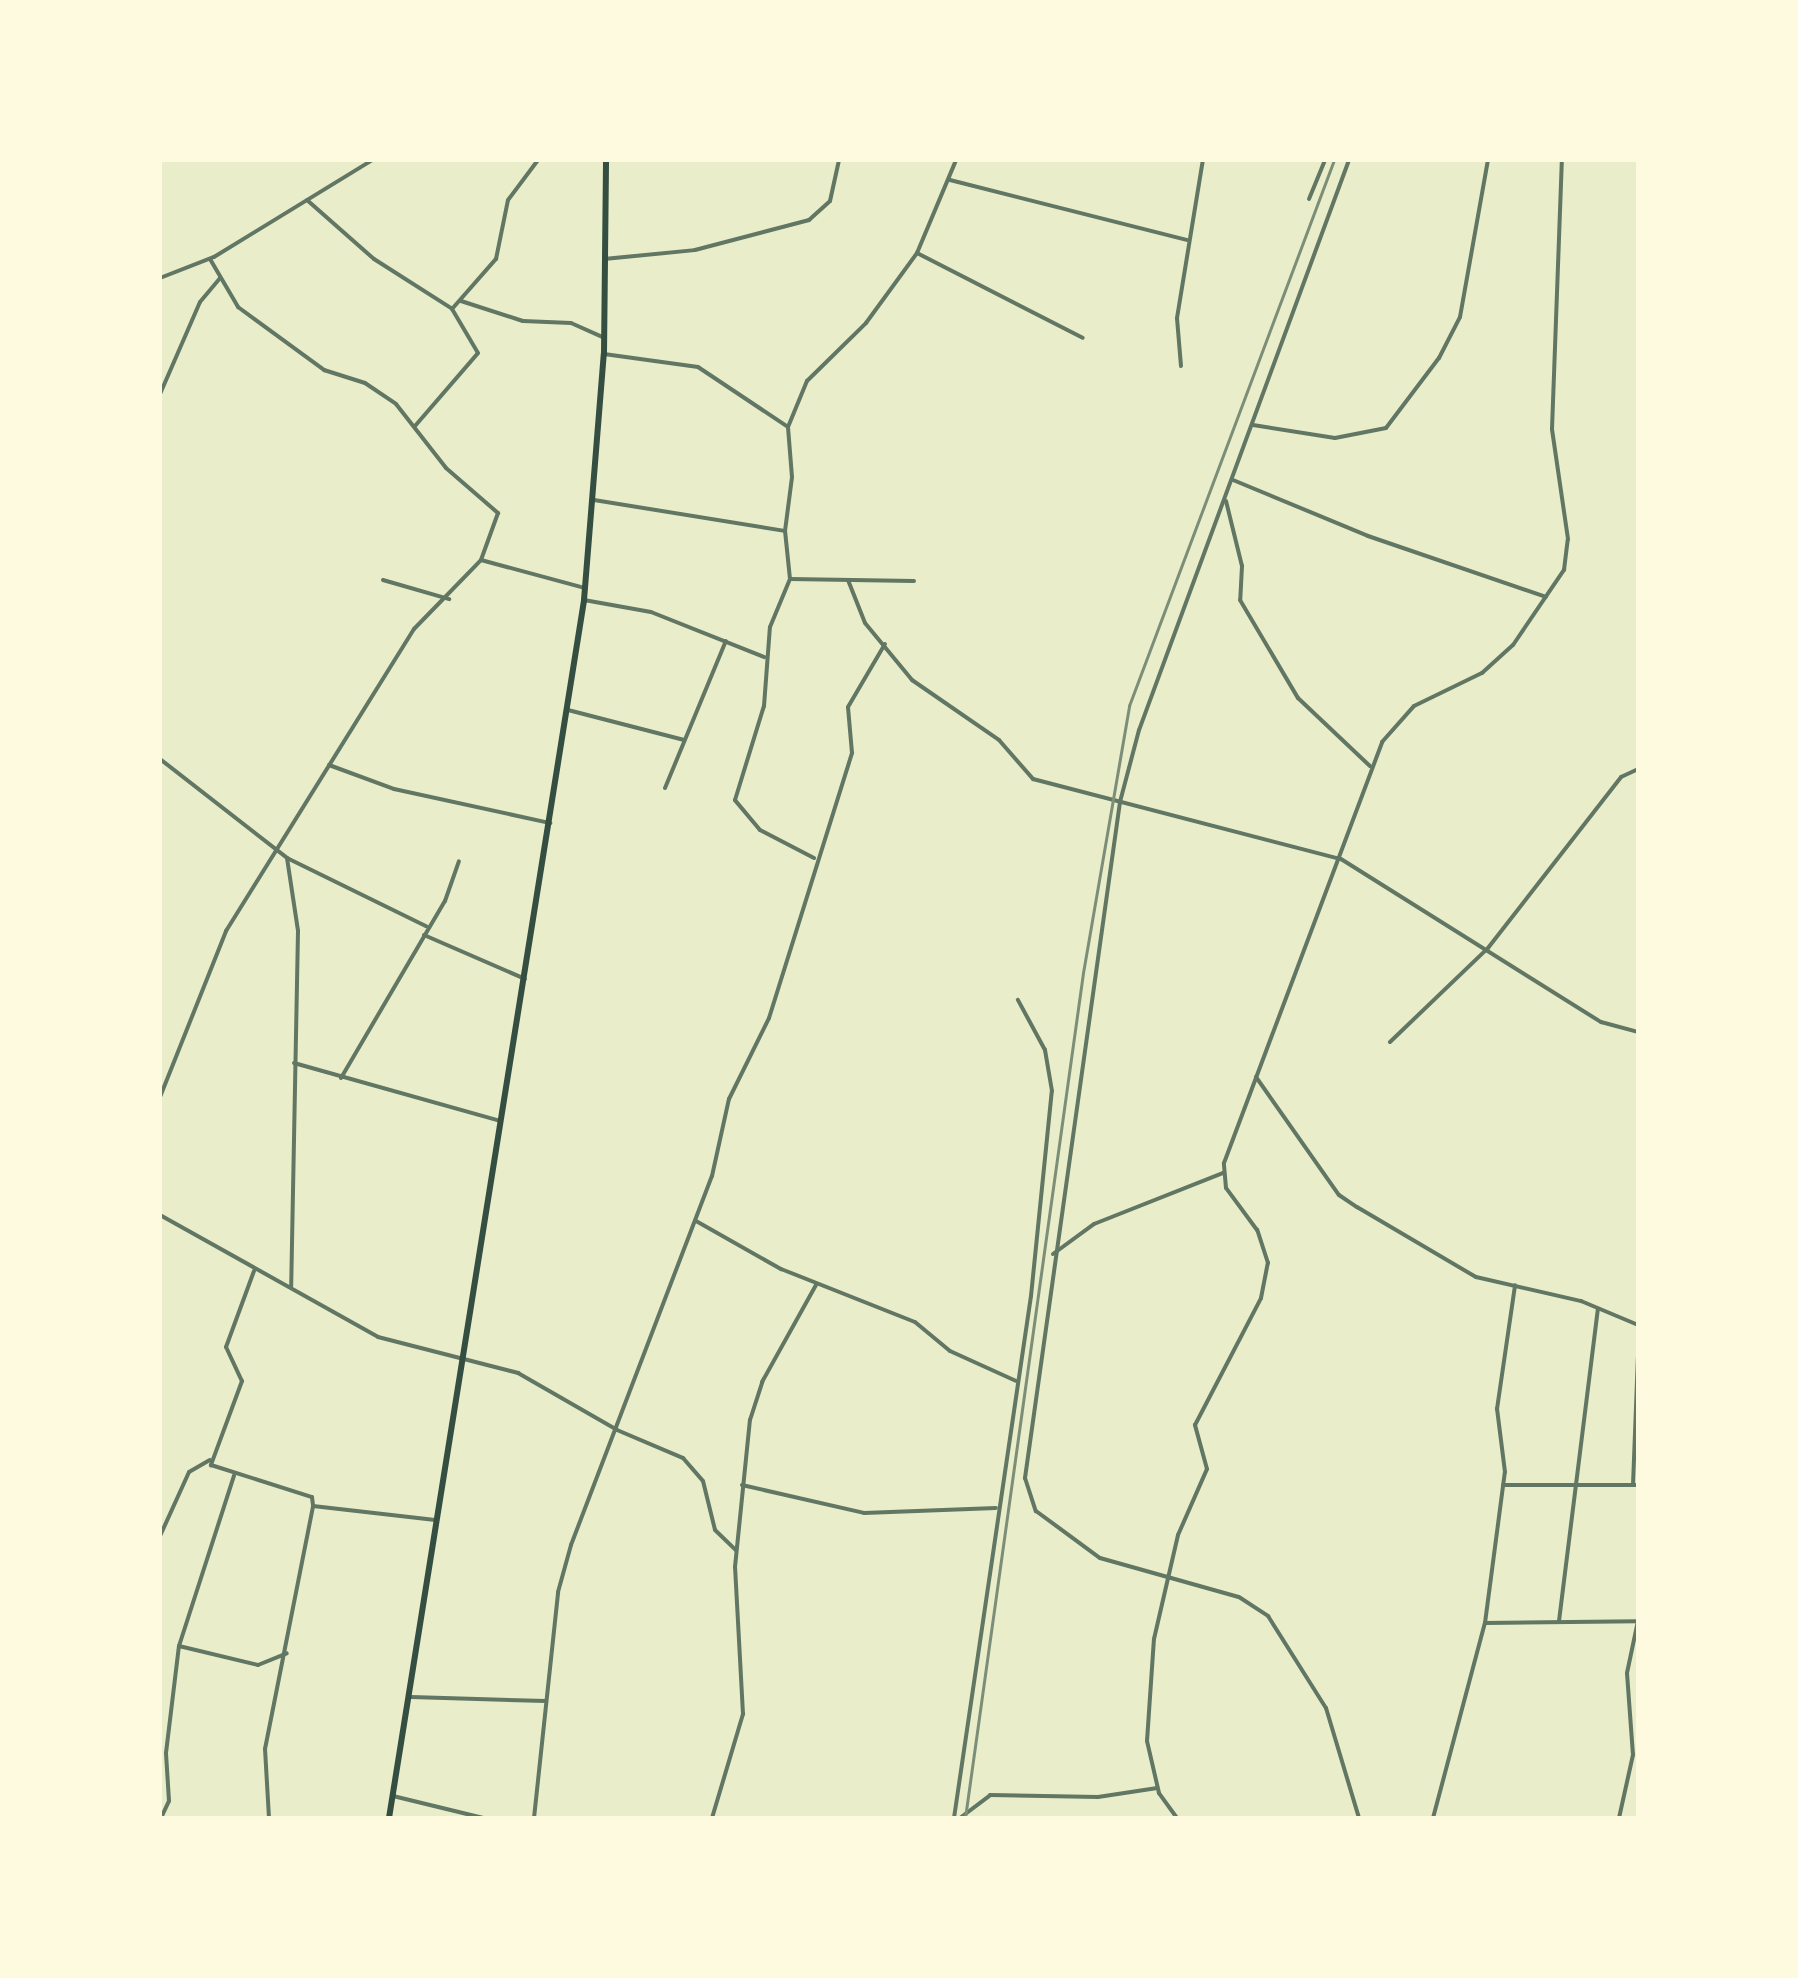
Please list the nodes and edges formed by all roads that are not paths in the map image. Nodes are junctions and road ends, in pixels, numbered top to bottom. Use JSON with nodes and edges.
{"nodes":[{"id":1,"x":372,"y":160,"type":"edge"},
{"id":2,"x":538,"y":160,"type":"edge"},
{"id":3,"x":606,"y":160,"type":"edge"},
{"id":4,"x":839,"y":160,"type":"edge"},
{"id":5,"x":956,"y":160,"type":"edge"},
{"id":6,"x":1204,"y":160,"type":"edge"},
{"id":7,"x":1325,"y":160,"type":"edge"},
{"id":8,"x":1349,"y":160,"type":"edge"},
{"id":9,"x":1488,"y":160,"type":"edge"},
{"id":10,"x":1562,"y":160,"type":"edge"},
{"id":11,"x":950,"y":180,"type":"junction"},
{"id":12,"x":1310,"y":199,"type":"dead end"},
{"id":13,"x":307,"y":200,"type":"junction"},
{"id":14,"x":1187,"y":240,"type":"junction"},
{"id":15,"x":917,"y":253,"type":"junction"},
{"id":16,"x":604,"y":259,"type":"junction"},
{"id":17,"x":210,"y":260,"type":"junction"},
{"id":18,"x":160,"y":278,"type":"edge"},
{"id":19,"x":220,"y":278,"type":"junction"},
{"id":20,"x":460,"y":301,"type":"junction"},
{"id":21,"x":452,"y":309,"type":"junction"},
{"id":22,"x":604,"y":338,"type":"junction"},
{"id":23,"x":1084,"y":338,"type":"dead end"},
{"id":24,"x":604,"y":354,"type":"junction"},
{"id":25,"x":1182,"y":366,"type":"dead end"},
{"id":26,"x":160,"y":394,"type":"edge"},
{"id":27,"x":1251,"y":424,"type":"junction"},
{"id":28,"x":415,"y":426,"type":"junction"},
{"id":29,"x":788,"y":426,"type":"junction"},
{"id":30,"x":1234,"y":480,"type":"junction"},
{"id":31,"x":594,"y":500,"type":"junction"},
{"id":32,"x":1226,"y":501,"type":"junction"},
{"id":33,"x":784,"y":531,"type":"junction"},
{"id":34,"x":482,"y":560,"type":"junction"},
{"id":35,"x":382,"y":580,"type":"dead end"},
{"id":36,"x":790,"y":580,"type":"junction"},
{"id":37,"x":848,"y":580,"type":"junction"},
{"id":38,"x":914,"y":580,"type":"dead end"},
{"id":39,"x":585,"y":588,"type":"junction"},
{"id":40,"x":1546,"y":597,"type":"junction"},
{"id":41,"x":449,"y":598,"type":"junction"},
{"id":42,"x":584,"y":600,"type":"junction"},
{"id":43,"x":726,"y":640,"type":"junction"},
{"id":44,"x":885,"y":644,"type":"junction"},
{"id":45,"x":764,"y":657,"type":"junction"},
{"id":46,"x":567,"y":710,"type":"junction"},
{"id":47,"x":684,"y":740,"type":"junction"},
{"id":48,"x":160,"y":759,"type":"edge"},
{"id":49,"x":328,"y":766,"type":"junction"},
{"id":50,"x":1370,"y":766,"type":"junction"},
{"id":51,"x":1638,"y":769,"type":"edge"},
{"id":52,"x":665,"y":788,"type":"dead end"},
{"id":53,"x":1120,"y":802,"type":"junction"},
{"id":54,"x":550,"y":823,"type":"junction"},
{"id":55,"x":276,"y":845,"type":"junction"},
{"id":56,"x":287,"y":858,"type":"junction"},
{"id":57,"x":815,"y":859,"type":"junction"},
{"id":58,"x":1342,"y":859,"type":"junction"},
{"id":59,"x":459,"y":861,"type":"dead end"},
{"id":60,"x":428,"y":927,"type":"junction"},
{"id":61,"x":424,"y":935,"type":"junction"},
{"id":62,"x":1488,"y":948,"type":"junction"},
{"id":63,"x":525,"y":979,"type":"junction"},
{"id":64,"x":1018,"y":1000,"type":"dead end"},
{"id":65,"x":1638,"y":1032,"type":"edge"},
{"id":66,"x":1390,"y":1042,"type":"dead end"},
{"id":67,"x":294,"y":1063,"type":"junction"},
{"id":68,"x":1256,"y":1077,"type":"junction"},
{"id":69,"x":341,"y":1078,"type":"junction"},
{"id":70,"x":160,"y":1097,"type":"edge"},
{"id":71,"x":503,"y":1121,"type":"junction"},
{"id":72,"x":1223,"y":1173,"type":"junction"},
{"id":73,"x":160,"y":1214,"type":"edge"},
{"id":74,"x":694,"y":1220,"type":"junction"},
{"id":75,"x":1052,"y":1254,"type":"junction"},
{"id":76,"x":254,"y":1271,"type":"junction"},
{"id":77,"x":816,"y":1285,"type":"junction"},
{"id":78,"x":1515,"y":1285,"type":"junction"},
{"id":79,"x":290,"y":1286,"type":"junction"},
{"id":80,"x":1598,"y":1308,"type":"junction"},
{"id":81,"x":1638,"y":1325,"type":"edge"},
{"id":82,"x":464,"y":1356,"type":"junction"},
{"id":83,"x":1638,"y":1357,"type":"edge"},
{"id":84,"x":1016,"y":1380,"type":"junction"},
{"id":85,"x":617,"y":1430,"type":"junction"},
{"id":86,"x":210,"y":1460,"type":"junction"},
{"id":87,"x":234,"y":1476,"type":"junction"},
{"id":88,"x":742,"y":1485,"type":"junction"},
{"id":89,"x":1503,"y":1485,"type":"junction"},
{"id":90,"x":1578,"y":1485,"type":"junction"},
{"id":91,"x":1636,"y":1485,"type":"edge"},
{"id":92,"x":313,"y":1506,"type":"junction"},
{"id":93,"x":996,"y":1508,"type":"junction"},
{"id":94,"x":436,"y":1520,"type":"junction"},
{"id":95,"x":160,"y":1536,"type":"edge"},
{"id":96,"x":736,"y":1550,"type":"junction"},
{"id":97,"x":1169,"y":1577,"type":"junction"},
{"id":98,"x":1559,"y":1621,"type":"junction"},
{"id":99,"x":1638,"y":1621,"type":"edge"},
{"id":100,"x":1484,"y":1624,"type":"junction"},
{"id":101,"x":179,"y":1646,"type":"junction"},
{"id":102,"x":287,"y":1654,"type":"junction"},
{"id":103,"x":406,"y":1698,"type":"junction"},
{"id":104,"x":546,"y":1701,"type":"junction"},
{"id":105,"x":1157,"y":1788,"type":"junction"},
{"id":106,"x":392,"y":1796,"type":"junction"},
{"id":107,"x":161,"y":1818,"type":"edge"},
{"id":108,"x":269,"y":1818,"type":"edge"},
{"id":109,"x":389,"y":1818,"type":"edge"},
{"id":110,"x":483,"y":1818,"type":"edge"},
{"id":111,"x":534,"y":1818,"type":"edge"},
{"id":112,"x":713,"y":1818,"type":"edge"},
{"id":113,"x":802,"y":1818,"type":"edge"},
{"id":114,"x":957,"y":1818,"type":"edge"},
{"id":115,"x":1177,"y":1818,"type":"edge"},
{"id":116,"x":1359,"y":1818,"type":"edge"},
{"id":117,"x":1434,"y":1818,"type":"edge"},
{"id":118,"x":1618,"y":1818,"type":"edge"}],
"edges":[{"from":1,"to":13,"type":"street"},
{"from":2,"to":20,"type":"street"},
{"from":3,"to":16,"type":"main road"},
{"from":4,"to":16,"type":"street"},
{"from":5,"to":11,"type":"street"},
{"from":6,"to":14,"type":"street"},
{"from":7,"to":12,"type":"street"},
{"from":8,"to":27,"type":"street"},
{"from":9,"to":27,"type":"street"},
{"from":10,"to":40,"type":"street"},
{"from":11,"to":14,"type":"street"},
{"from":11,"to":15,"type":"street"},
{"from":13,"to":17,"type":"street"},
{"from":13,"to":21,"type":"street"},
{"from":14,"to":25,"type":"street"},
{"from":15,"to":23,"type":"street"},
{"from":15,"to":29,"type":"street"},
{"from":16,"to":22,"type":"main road"},
{"from":17,"to":18,"type":"street"},
{"from":17,"to":19,"type":"street"},
{"from":19,"to":26,"type":"street"},
{"from":19,"to":28,"type":"street"},
{"from":20,"to":21,"type":"street"},
{"from":20,"to":22,"type":"street"},
{"from":21,"to":28,"type":"street"},
{"from":22,"to":24,"type":"main road"},
{"from":24,"to":29,"type":"street"},
{"from":24,"to":31,"type":"main road"},
{"from":27,"to":30,"type":"street"},
{"from":28,"to":34,"type":"street"},
{"from":29,"to":33,"type":"street"},
{"from":30,"to":32,"type":"street"},
{"from":30,"to":40,"type":"street"},
{"from":31,"to":33,"type":"street"},
{"from":31,"to":39,"type":"main road"},
{"from":32,"to":50,"type":"street"},
{"from":32,"to":53,"type":"street"},
{"from":33,"to":36,"type":"street"},
{"from":34,"to":39,"type":"street"},
{"from":34,"to":41,"type":"street"},
{"from":35,"to":41,"type":"street"},
{"from":36,"to":37,"type":"street"},
{"from":36,"to":45,"type":"street"},
{"from":37,"to":38,"type":"street"},
{"from":37,"to":44,"type":"street"},
{"from":39,"to":42,"type":"main road"},
{"from":40,"to":50,"type":"street"},
{"from":41,"to":49,"type":"street"},
{"from":42,"to":43,"type":"street"},
{"from":42,"to":46,"type":"main road"},
{"from":43,"to":45,"type":"street"},
{"from":43,"to":47,"type":"street"},
{"from":44,"to":53,"type":"street"},
{"from":44,"to":57,"type":"street"},
{"from":45,"to":57,"type":"street"},
{"from":46,"to":47,"type":"street"},
{"from":46,"to":54,"type":"main road"},
{"from":47,"to":52,"type":"street"},
{"from":48,"to":55,"type":"street"},
{"from":49,"to":54,"type":"street"},
{"from":49,"to":55,"type":"street"},
{"from":50,"to":58,"type":"street"},
{"from":51,"to":62,"type":"street"},
{"from":53,"to":58,"type":"street"},
{"from":53,"to":75,"type":"street"},
{"from":54,"to":63,"type":"main road"},
{"from":55,"to":56,"type":"street"},
{"from":55,"to":70,"type":"street"},
{"from":56,"to":60,"type":"street"},
{"from":56,"to":67,"type":"street"},
{"from":57,"to":74,"type":"street"},
{"from":58,"to":62,"type":"street"},
{"from":58,"to":68,"type":"street"},
{"from":59,"to":60,"type":"street"},
{"from":60,"to":61,"type":"street"},
{"from":61,"to":63,"type":"street"},
{"from":61,"to":69,"type":"street"},
{"from":62,"to":65,"type":"street"},
{"from":62,"to":66,"type":"street"},
{"from":63,"to":71,"type":"main road"},
{"from":64,"to":84,"type":"street"},
{"from":67,"to":69,"type":"street"},
{"from":67,"to":79,"type":"street"},
{"from":68,"to":72,"type":"street"},
{"from":68,"to":78,"type":"street"},
{"from":69,"to":71,"type":"street"},
{"from":71,"to":82,"type":"main road"},
{"from":72,"to":75,"type":"street"},
{"from":72,"to":97,"type":"street"},
{"from":73,"to":76,"type":"street"},
{"from":74,"to":77,"type":"street"},
{"from":74,"to":85,"type":"street"},
{"from":75,"to":97,"type":"street"},
{"from":76,"to":79,"type":"street"},
{"from":76,"to":86,"type":"street"},
{"from":77,"to":84,"type":"street"},
{"from":77,"to":88,"type":"street"},
{"from":78,"to":80,"type":"street"},
{"from":78,"to":89,"type":"street"},
{"from":79,"to":82,"type":"street"},
{"from":80,"to":81,"type":"street"},
{"from":80,"to":90,"type":"street"},
{"from":82,"to":85,"type":"street"},
{"from":82,"to":94,"type":"main road"},
{"from":83,"to":91,"type":"street"},
{"from":84,"to":93,"type":"street"},
{"from":85,"to":96,"type":"street"},
{"from":85,"to":104,"type":"street"},
{"from":86,"to":87,"type":"street"},
{"from":86,"to":95,"type":"street"},
{"from":87,"to":92,"type":"street"},
{"from":87,"to":101,"type":"street"},
{"from":88,"to":93,"type":"street"},
{"from":88,"to":96,"type":"street"},
{"from":89,"to":90,"type":"street"},
{"from":89,"to":100,"type":"street"},
{"from":90,"to":91,"type":"street"},
{"from":90,"to":98,"type":"street"},
{"from":92,"to":94,"type":"street"},
{"from":92,"to":102,"type":"street"},
{"from":93,"to":114,"type":"street"},
{"from":94,"to":103,"type":"main road"},
{"from":96,"to":112,"type":"street"},
{"from":97,"to":105,"type":"street"},
{"from":97,"to":116,"type":"street"},
{"from":98,"to":99,"type":"street"},
{"from":98,"to":100,"type":"street"},
{"from":99,"to":118,"type":"street"},
{"from":100,"to":117,"type":"street"},
{"from":101,"to":102,"type":"street"},
{"from":101,"to":107,"type":"street"},
{"from":102,"to":108,"type":"street"},
{"from":103,"to":104,"type":"street"},
{"from":103,"to":106,"type":"main road"},
{"from":104,"to":111,"type":"street"},
{"from":105,"to":114,"type":"street"},
{"from":105,"to":115,"type":"street"},
{"from":106,"to":109,"type":"main road"},
{"from":106,"to":110,"type":"street"},
{"from":112,"to":113,"type":"street"}]}
